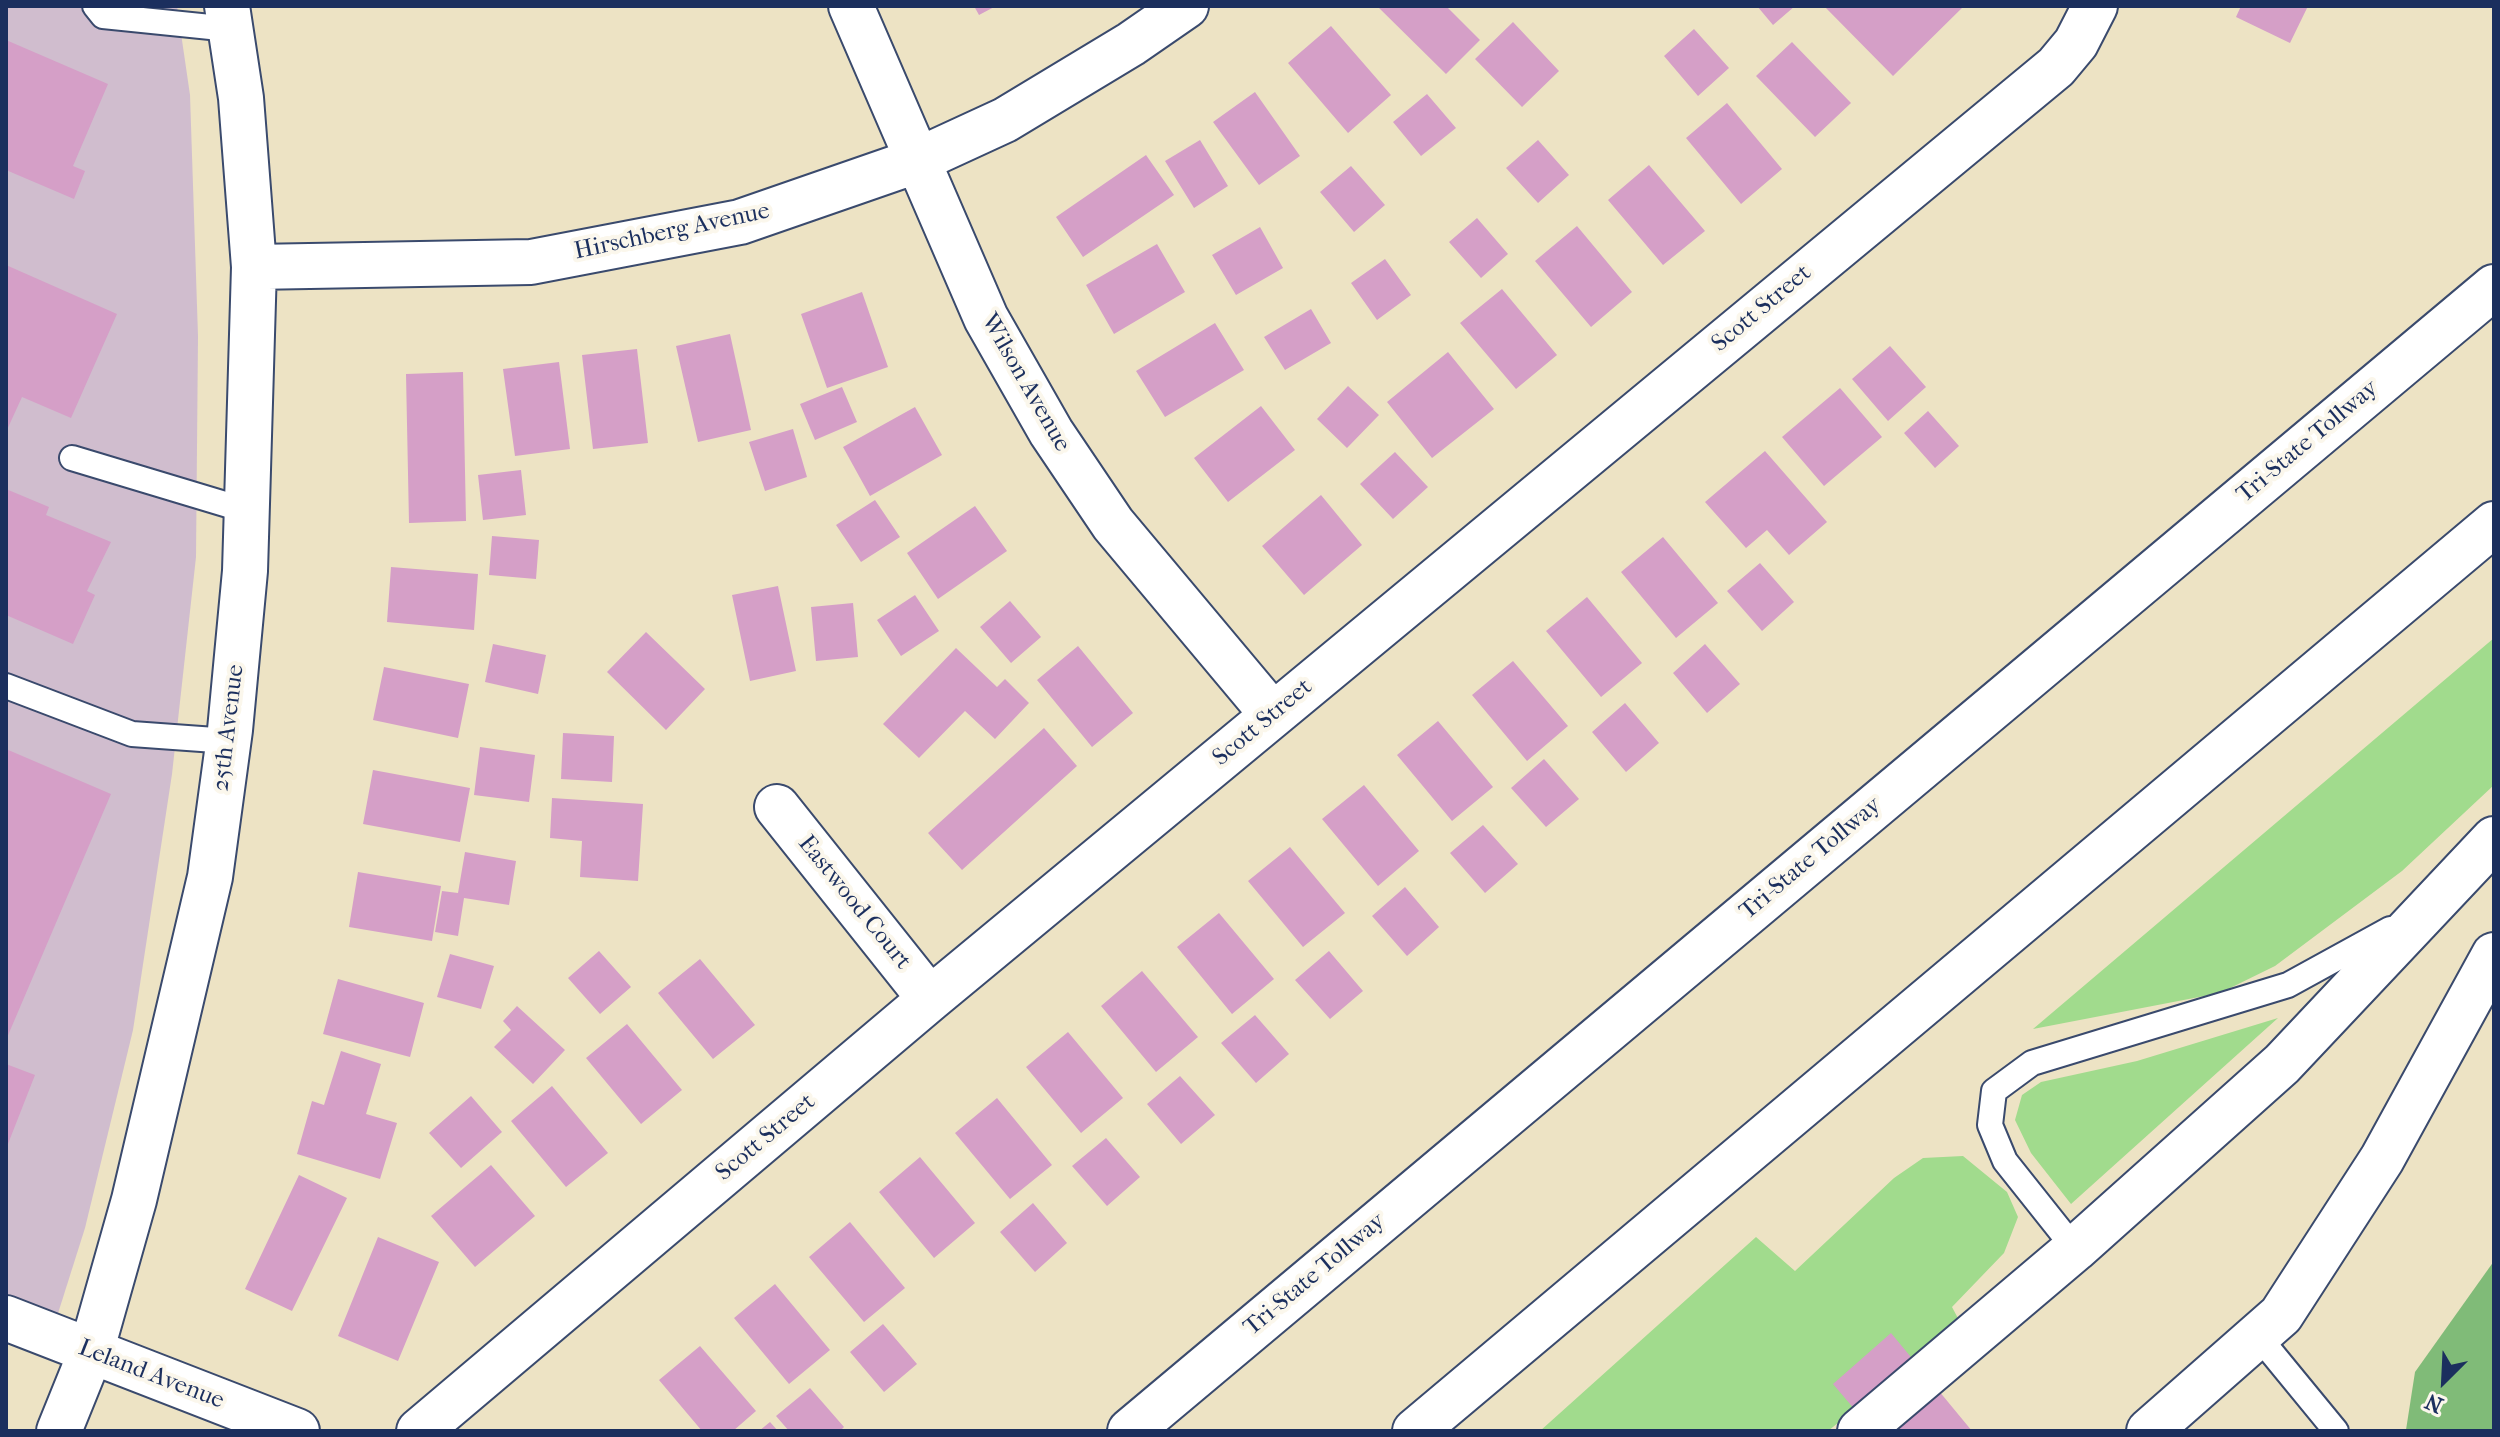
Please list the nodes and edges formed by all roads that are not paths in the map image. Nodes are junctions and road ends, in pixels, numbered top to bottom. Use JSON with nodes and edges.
{"nodes":[{"id":1,"x":95,"y":6,"type":"edge"},
{"id":2,"x":851,"y":6,"type":"edge"},
{"id":3,"x":1186,"y":6,"type":"edge"},
{"id":4,"x":2095,"y":6,"type":"edge"},
{"id":5,"x":229,"y":18,"type":"edge"},
{"id":6,"x":916,"y":161,"type":"junction"},
{"id":7,"x":254,"y":267,"type":"junction"},
{"id":8,"x":2494,"y":287,"type":"edge"},
{"id":9,"x":72,"y":458,"type":"dead end"},
{"id":10,"x":248,"y":511,"type":"junction"},
{"id":11,"x":2494,"y":524,"type":"edge"},
{"id":12,"x":6,"y":686,"type":"edge"},
{"id":13,"x":1273,"y":715,"type":"junction"},
{"id":14,"x":229,"y":741,"type":"junction"},
{"id":15,"x":777,"y":807,"type":"dead end"},
{"id":16,"x":2480,"y":855,"type":"edge"},
{"id":17,"x":2494,"y":955,"type":"edge"},
{"id":18,"x":930,"y":999,"type":"junction"},
{"id":19,"x":2075,"y":1249,"type":"junction"},
{"id":20,"x":6,"y":1318,"type":"edge"},
{"id":21,"x":2258,"y":1336,"type":"junction"},
{"id":22,"x":91,"y":1352,"type":"junction"},
{"id":23,"x":59,"y":1431,"type":"edge"},
{"id":24,"x":297,"y":1431,"type":"edge"},
{"id":25,"x":419,"y":1431,"type":"edge"},
{"id":26,"x":1130,"y":1431,"type":"edge"},
{"id":27,"x":1415,"y":1431,"type":"edge"},
{"id":28,"x":1860,"y":1431,"type":"edge"},
{"id":29,"x":2149,"y":1431,"type":"edge"},
{"id":30,"x":2336,"y":1431,"type":"edge"}],
"edges":[{"from":1,"to":5,"type":"lane"},
{"from":2,"to":6,"type":"main road","name":"Wilson Avenue"},
{"from":3,"to":6,"type":"main road","name":"Hirschberg Avenue"},
{"from":4,"to":13,"type":"main road","name":"Scott Street"},
{"from":5,"to":7,"type":"main road","name":"25th Avenue"},
{"from":6,"to":7,"type":"main road","name":"Hirschberg Avenue"},
{"from":6,"to":13,"type":"main road","name":"Wilson Avenue"},
{"from":7,"to":10,"type":"main road","name":"25th Avenue"},
{"from":8,"to":26,"type":"main road","name":"Tri-State Tollway"},
{"from":9,"to":10,"type":"lane"},
{"from":10,"to":14,"type":"main road","name":"25th Avenue"},
{"from":11,"to":27,"type":"main road"},
{"from":12,"to":14,"type":"lane"},
{"from":13,"to":18,"type":"main road","name":"Scott Street"},
{"from":14,"to":22,"type":"main road","name":"25th Avenue"},
{"from":15,"to":18,"type":"main road","name":"Eastwood Court"},
{"from":16,"to":19,"type":"main road"},
{"from":16,"to":19,"type":"lane"},
{"from":17,"to":21,"type":"main road"},
{"from":18,"to":25,"type":"main road","name":"Scott Street"},
{"from":19,"to":28,"type":"main road"},
{"from":20,"to":22,"type":"main road","name":"Leland Avenue"},
{"from":21,"to":29,"type":"main road"},
{"from":21,"to":30,"type":"lane"},
{"from":22,"to":23,"type":"main road","name":"25th Avenue"},
{"from":22,"to":24,"type":"main road","name":"Leland Avenue"}]}
